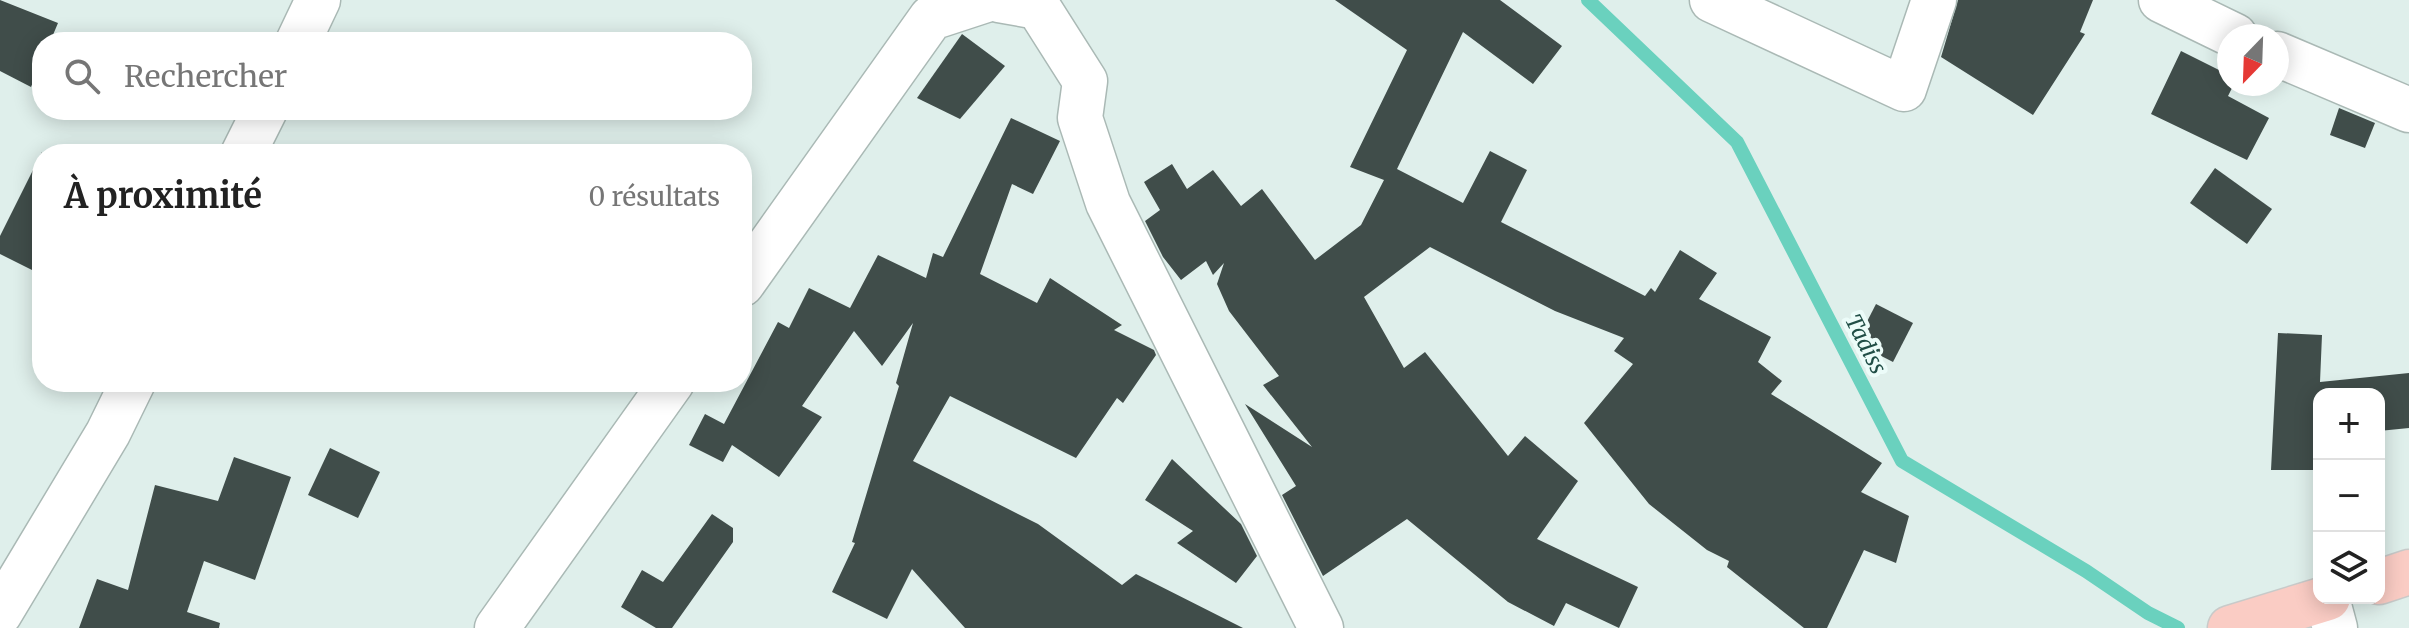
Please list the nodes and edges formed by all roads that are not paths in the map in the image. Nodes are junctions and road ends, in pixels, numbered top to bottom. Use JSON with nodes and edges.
{"nodes":[{"id":1,"x":318,"y":0,"type":"edge"},
{"id":2,"x":986,"y":0,"type":"edge"},
{"id":3,"x":1712,"y":0,"type":"edge"},
{"id":4,"x":1934,"y":0,"type":"edge"},
{"id":5,"x":2161,"y":0,"type":"edge"},
{"id":6,"x":1027,"y":2,"type":"edge"},
{"id":7,"x":928,"y":9,"type":"edge"},
{"id":8,"x":2217,"y":28,"type":"edge"},
{"id":9,"x":303,"y":32,"type":"edge"},
{"id":10,"x":2289,"y":59,"type":"edge"},
{"id":11,"x":2409,"y":110,"type":"edge"},
{"id":12,"x":260,"y":120,"type":"edge"},
{"id":13,"x":248,"y":144,"type":"edge"},
{"id":14,"x":752,"y":269,"type":"edge"},
{"id":15,"x":128,"y":392,"type":"edge"},
{"id":16,"x":665,"y":392,"type":"edge"},
{"id":17,"x":2409,"y":572,"type":"edge"},
{"id":18,"x":2385,"y":580,"type":"edge"},
{"id":19,"x":0,"y":613,"type":"edge"},
{"id":20,"x":2330,"y":614,"type":"edge"},
{"id":21,"x":497,"y":628,"type":"edge"},
{"id":22,"x":1321,"y":628,"type":"edge"},
{"id":23,"x":2230,"y":628,"type":"edge"}],
"edges":[{"from":1,"to":9,"type":"street"},
{"from":2,"to":7,"type":"street"},
{"from":3,"to":4,"type":"street"},
{"from":5,"to":8,"type":"street"},
{"from":6,"to":22,"type":"street"},
{"from":7,"to":14,"type":"street"},
{"from":10,"to":11,"type":"street"},
{"from":12,"to":13,"type":"street"},
{"from":15,"to":19,"type":"street"},
{"from":16,"to":21,"type":"street"},
{"from":17,"to":18,"type":"main road"},
{"from":20,"to":23,"type":"main road"}]}
